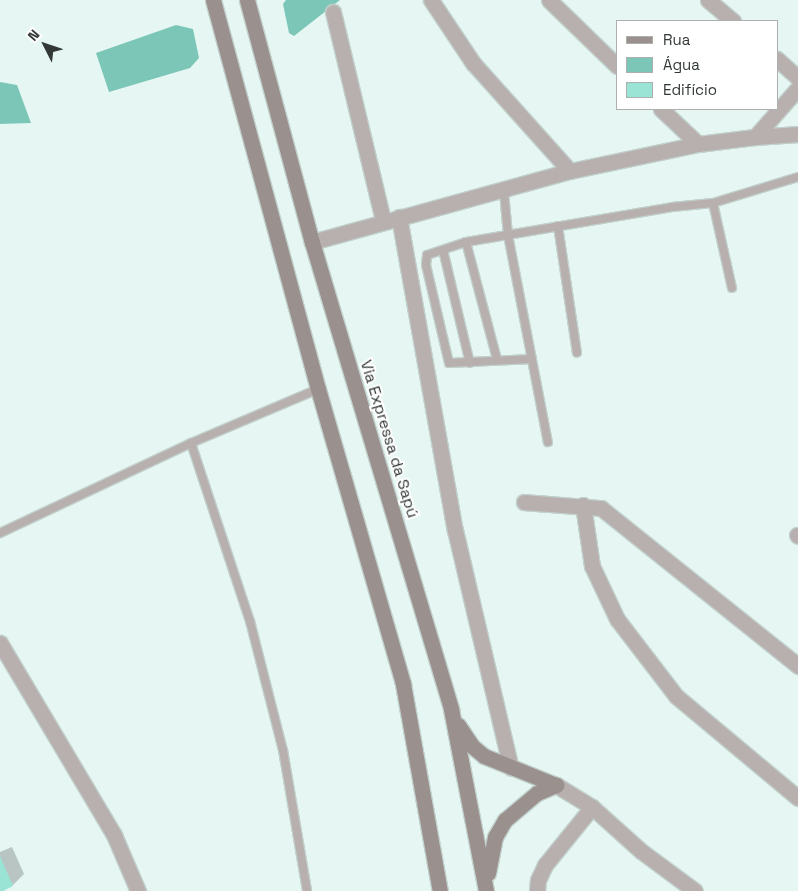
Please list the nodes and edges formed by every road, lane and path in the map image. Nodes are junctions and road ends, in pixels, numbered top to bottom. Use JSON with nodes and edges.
{"nodes":[{"id":1,"x":213,"y":0,"type":"edge"},
{"id":2,"x":247,"y":0,"type":"edge"},
{"id":3,"x":431,"y":0,"type":"edge"},
{"id":4,"x":549,"y":0,"type":"edge"},
{"id":5,"x":708,"y":0,"type":"edge"},
{"id":6,"x":333,"y":12,"type":"dead end"},
{"id":7,"x":732,"y":20,"type":"edge"},
{"id":8,"x":778,"y":60,"type":"edge"},
{"id":9,"x":616,"y":65,"type":"edge"},
{"id":10,"x":798,"y":78,"type":"edge"},
{"id":11,"x":798,"y":88,"type":"edge"},
{"id":12,"x":662,"y":110,"type":"edge"},
{"id":13,"x":798,"y":134,"type":"edge"},
{"id":14,"x":754,"y":137,"type":"junction"},
{"id":15,"x":698,"y":144,"type":"junction"},
{"id":16,"x":570,"y":171,"type":"junction"},
{"id":17,"x":798,"y":177,"type":"edge"},
{"id":18,"x":504,"y":192,"type":"junction"},
{"id":19,"x":713,"y":203,"type":"junction"},
{"id":20,"x":398,"y":216,"type":"junction"},
{"id":21,"x":383,"y":221,"type":"junction"},
{"id":22,"x":558,"y":226,"type":"junction"},
{"id":23,"x":508,"y":235,"type":"junction"},
{"id":24,"x":312,"y":242,"type":"junction"},
{"id":25,"x":466,"y":242,"type":"junction"},
{"id":26,"x":443,"y":250,"type":"junction"},
{"id":27,"x":732,"y":288,"type":"dead end"},
{"id":28,"x":577,"y":353,"type":"dead end"},
{"id":29,"x":532,"y":358,"type":"junction"},
{"id":30,"x":497,"y":360,"type":"junction"},
{"id":31,"x":470,"y":363,"type":"junction"},
{"id":32,"x":318,"y":389,"type":"junction"},
{"id":33,"x":548,"y":442,"type":"dead end"},
{"id":34,"x":192,"y":443,"type":"junction"},
{"id":35,"x":524,"y":502,"type":"dead end"},
{"id":36,"x":583,"y":505,"type":"junction"},
{"id":37,"x":0,"y":533,"type":"edge"},
{"id":38,"x":0,"y":643,"type":"edge"},
{"id":39,"x":798,"y":666,"type":"edge"},
{"id":40,"x":451,"y":709,"type":"junction"},
{"id":41,"x":511,"y":768,"type":"junction"},
{"id":42,"x":556,"y":785,"type":"junction"},
{"id":43,"x":798,"y":798,"type":"edge"},
{"id":44,"x":592,"y":807,"type":"junction"},
{"id":45,"x":138,"y":891,"type":"edge"},
{"id":46,"x":307,"y":891,"type":"edge"},
{"id":47,"x":440,"y":891,"type":"edge"},
{"id":48,"x":488,"y":891,"type":"edge"},
{"id":49,"x":537,"y":891,"type":"edge"},
{"id":50,"x":695,"y":891,"type":"edge"}],
"edges":[{"from":1,"to":32,"type":"main road"},
{"from":2,"to":24,"type":"main road","name":"Via Expressa da Sapú"},
{"from":3,"to":16,"type":"street"},
{"from":4,"to":9,"type":"street"},
{"from":5,"to":7,"type":"street"},
{"from":6,"to":21,"type":"street"},
{"from":8,"to":10,"type":"street"},
{"from":11,"to":14,"type":"street"},
{"from":12,"to":15,"type":"street"},
{"from":13,"to":14,"type":"street"},
{"from":14,"to":15,"type":"street"},
{"from":15,"to":16,"type":"street"},
{"from":16,"to":18,"type":"street"},
{"from":17,"to":19,"type":"lane"},
{"from":18,"to":20,"type":"street"},
{"from":18,"to":23,"type":"lane"},
{"from":19,"to":22,"type":"lane"},
{"from":19,"to":27,"type":"lane"},
{"from":20,"to":21,"type":"street"},
{"from":20,"to":41,"type":"street"},
{"from":21,"to":24,"type":"street"},
{"from":22,"to":23,"type":"lane"},
{"from":22,"to":28,"type":"lane"},
{"from":23,"to":25,"type":"lane"},
{"from":23,"to":29,"type":"lane"},
{"from":24,"to":40,"type":"main road","name":"Via Expressa da Sapú"},
{"from":25,"to":26,"type":"lane"},
{"from":25,"to":30,"type":"lane"},
{"from":26,"to":31,"type":"lane"},
{"from":26,"to":31,"type":"lane"},
{"from":29,"to":30,"type":"lane"},
{"from":29,"to":33,"type":"lane"},
{"from":30,"to":31,"type":"lane"},
{"from":32,"to":34,"type":"lane"},
{"from":32,"to":47,"type":"main road"},
{"from":34,"to":37,"type":"lane"},
{"from":34,"to":46,"type":"lane"},
{"from":35,"to":36,"type":"street"},
{"from":36,"to":39,"type":"street"},
{"from":36,"to":43,"type":"street"},
{"from":38,"to":45,"type":"street"},
{"from":40,"to":41,"type":"main road"},
{"from":40,"to":48,"type":"main road","name":"Via Expressa da Sapú"},
{"from":41,"to":42,"type":"main road"},
{"from":42,"to":44,"type":"street"},
{"from":42,"to":48,"type":"main road"},
{"from":44,"to":49,"type":"street"},
{"from":44,"to":50,"type":"street"}]}
